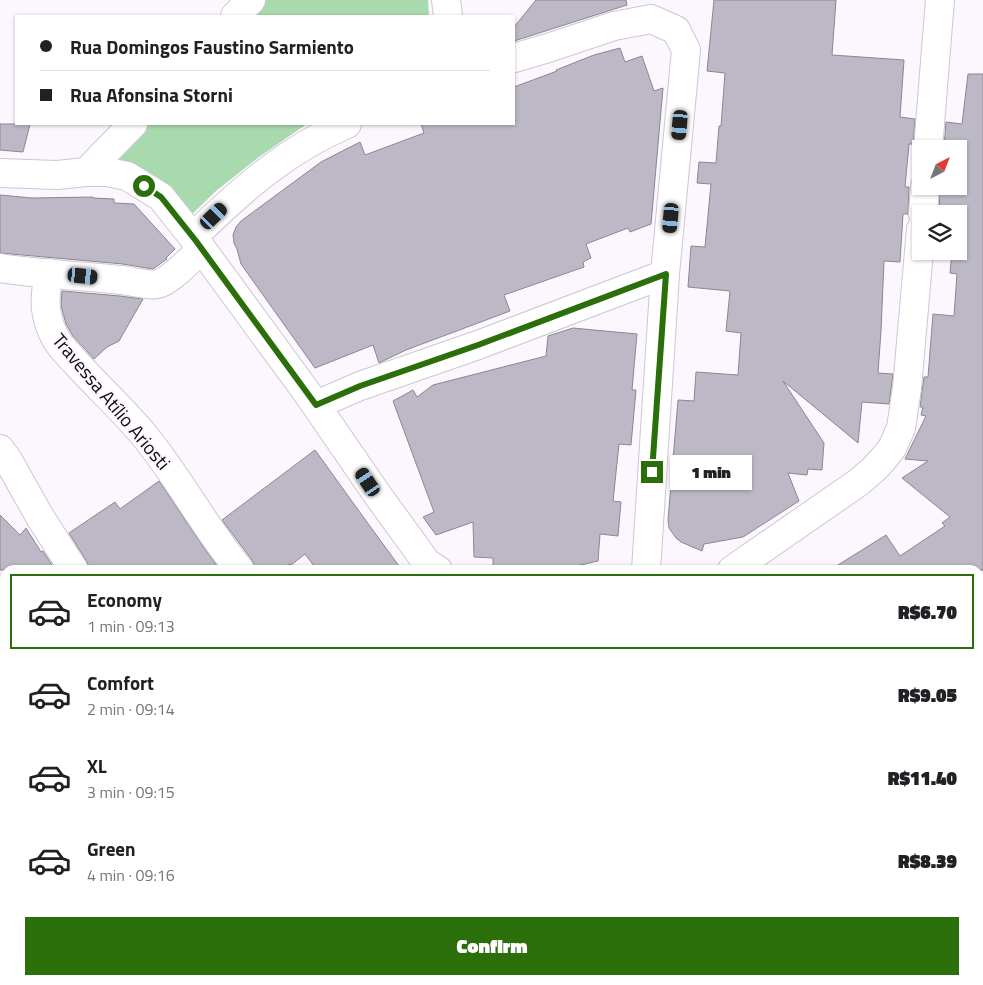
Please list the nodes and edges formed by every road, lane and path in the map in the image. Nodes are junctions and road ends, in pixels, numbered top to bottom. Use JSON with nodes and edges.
{"nodes":[{"id":1,"x":251,"y":0,"type":"edge"},
{"id":2,"x":446,"y":0,"type":"edge"},
{"id":3,"x":940,"y":0,"type":"edge"},
{"id":4,"x":236,"y":15,"type":"edge"},
{"id":5,"x":448,"y":15,"type":"edge"},
{"id":6,"x":515,"y":58,"type":"edge"},
{"id":7,"x":131,"y":125,"type":"edge"},
{"id":8,"x":344,"y":125,"type":"edge"},
{"id":9,"x":929,"y":140,"type":"edge"},
{"id":10,"x":86,"y":172,"type":"junction"},
{"id":11,"x":0,"y":173,"type":"edge"},
{"id":12,"x":197,"y":243,"type":"junction"},
{"id":13,"x":918,"y":260,"type":"edge"},
{"id":14,"x":0,"y":268,"type":"edge"},
{"id":15,"x":49,"y":273,"type":"junction"},
{"id":16,"x":666,"y":274,"type":"junction"},
{"id":17,"x":316,"y":405,"type":"junction"},
{"id":18,"x":0,"y":449,"type":"edge"},
{"id":19,"x":71,"y":565,"type":"edge"},
{"id":20,"x":236,"y":565,"type":"edge"},
{"id":21,"x":430,"y":565,"type":"edge"},
{"id":22,"x":646,"y":565,"type":"edge"},
{"id":23,"x":739,"y":565,"type":"edge"}],
"edges":[{"from":1,"to":4,"type":"street"},
{"from":2,"to":5,"type":"street"},
{"from":3,"to":9,"type":"street"},
{"from":6,"to":16,"type":"street"},
{"from":7,"to":10,"type":"street"},
{"from":8,"to":12,"type":"street"},
{"from":10,"to":11,"type":"street"},
{"from":10,"to":12,"type":"street"},
{"from":12,"to":15,"type":"street"},
{"from":12,"to":17,"type":"street"},
{"from":13,"to":23,"type":"street"},
{"from":14,"to":15,"type":"street"},
{"from":15,"to":20,"type":"street","name":"Travessa Atílio Ariosti"},
{"from":16,"to":17,"type":"street"},
{"from":16,"to":22,"type":"street"},
{"from":17,"to":21,"type":"street"},
{"from":18,"to":19,"type":"street"}]}
